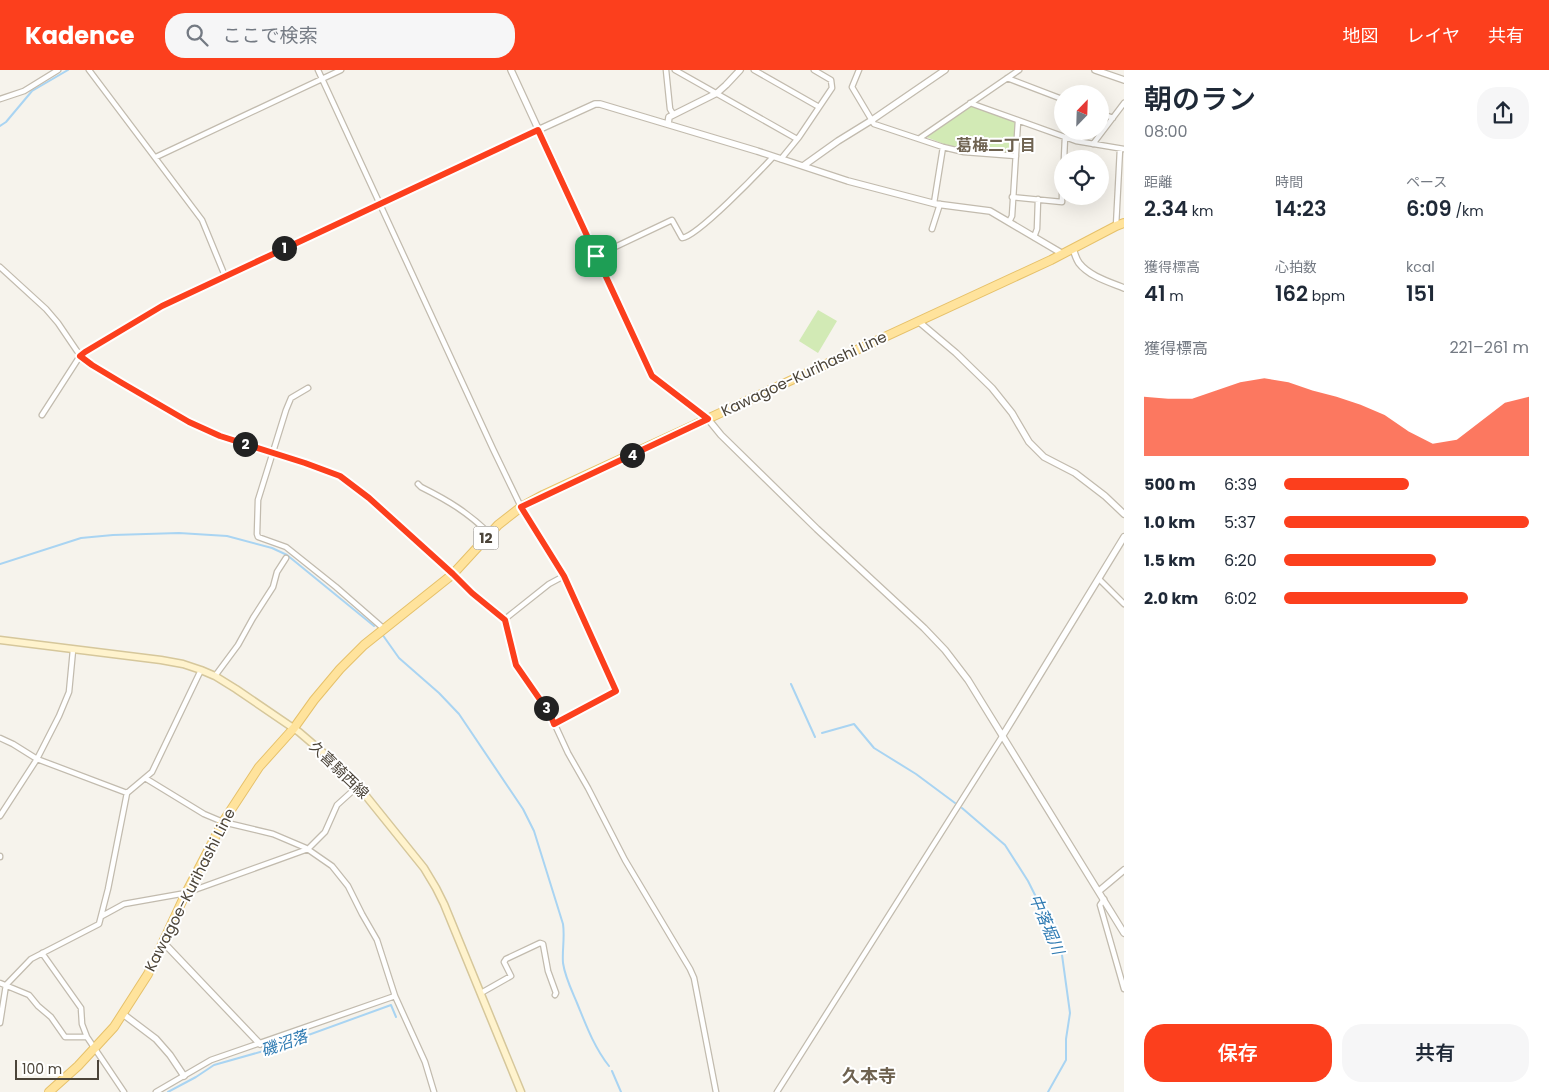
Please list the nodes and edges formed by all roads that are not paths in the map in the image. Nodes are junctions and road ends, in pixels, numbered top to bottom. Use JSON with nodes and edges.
{"nodes":[{"id":1,"x":58,"y":70,"type":"edge"},
{"id":2,"x":89,"y":70,"type":"edge"},
{"id":3,"x":318,"y":70,"type":"edge"},
{"id":4,"x":341,"y":70,"type":"edge"},
{"id":5,"x":511,"y":70,"type":"edge"},
{"id":6,"x":666,"y":70,"type":"edge"},
{"id":7,"x":676,"y":70,"type":"edge"},
{"id":8,"x":740,"y":70,"type":"edge"},
{"id":9,"x":754,"y":70,"type":"edge"},
{"id":10,"x":859,"y":70,"type":"edge"},
{"id":11,"x":944,"y":70,"type":"edge"},
{"id":12,"x":1019,"y":70,"type":"edge"},
{"id":13,"x":1095,"y":70,"type":"edge"},
{"id":14,"x":817,"y":71,"type":"edge"},
{"id":15,"x":322,"y":78,"type":"junction"},
{"id":16,"x":1007,"y":78,"type":"junction"},
{"id":17,"x":1124,"y":80,"type":"edge"},
{"id":18,"x":716,"y":93,"type":"junction"},
{"id":19,"x":1054,"y":96,"type":"edge"},
{"id":20,"x":0,"y":99,"type":"edge"},
{"id":21,"x":970,"y":103,"type":"junction"},
{"id":22,"x":1124,"y":103,"type":"edge"},
{"id":23,"x":819,"y":107,"type":"junction"},
{"id":24,"x":672,"y":114,"type":"junction"},
{"id":25,"x":1109,"y":116,"type":"edge"},
{"id":26,"x":1113,"y":118,"type":"junction"},
{"id":27,"x":872,"y":120,"type":"junction"},
{"id":28,"x":1018,"y":121,"type":"junction"},
{"id":29,"x":668,"y":124,"type":"junction"},
{"id":30,"x":538,"y":130,"type":"junction"},
{"id":31,"x":1054,"y":133,"type":"edge"},
{"id":32,"x":920,"y":138,"type":"junction"},
{"id":33,"x":797,"y":139,"type":"junction"},
{"id":34,"x":1077,"y":140,"type":"edge"},
{"id":35,"x":1093,"y":144,"type":"junction"},
{"id":36,"x":943,"y":147,"type":"junction"},
{"id":37,"x":1122,"y":149,"type":"edge"},
{"id":38,"x":1016,"y":156,"type":"junction"},
{"id":39,"x":156,"y":157,"type":"junction"},
{"id":40,"x":773,"y":157,"type":"junction"},
{"id":41,"x":781,"y":159,"type":"junction"},
{"id":42,"x":803,"y":166,"type":"junction"},
{"id":43,"x":1012,"y":197,"type":"junction"},
{"id":44,"x":1038,"y":199,"type":"junction"},
{"id":45,"x":1054,"y":201,"type":"edge"},
{"id":46,"x":380,"y":203,"type":"junction"},
{"id":47,"x":937,"y":204,"type":"junction"},
{"id":48,"x":1009,"y":222,"type":"junction"},
{"id":49,"x":1124,"y":223,"type":"edge"},
{"id":50,"x":1116,"y":226,"type":"junction"},
{"id":51,"x":932,"y":229,"type":"dead end"},
{"id":52,"x":1034,"y":237,"type":"junction"},
{"id":53,"x":1073,"y":249,"type":"junction"},
{"id":54,"x":1063,"y":254,"type":"junction"},
{"id":55,"x":596,"y":256,"type":"junction"},
{"id":56,"x":0,"y":267,"type":"edge"},
{"id":57,"x":225,"y":276,"type":"junction"},
{"id":58,"x":1124,"y":288,"type":"edge"},
{"id":59,"x":918,"y":321,"type":"junction"},
{"id":60,"x":80,"y":356,"type":"junction"},
{"id":61,"x":308,"y":388,"type":"dead end"},
{"id":62,"x":42,"y":415,"type":"dead end"},
{"id":63,"x":708,"y":419,"type":"junction"},
{"id":64,"x":273,"y":454,"type":"junction"},
{"id":65,"x":418,"y":484,"type":"dead end"},
{"id":66,"x":521,"y":507,"type":"junction"},
{"id":67,"x":1124,"y":514,"type":"edge"},
{"id":68,"x":490,"y":534,"type":"junction"},
{"id":69,"x":1124,"y":537,"type":"edge"},
{"id":70,"x":286,"y":558,"type":"dead end"},
{"id":71,"x":453,"y":574,"type":"junction"},
{"id":72,"x":564,"y":576,"type":"junction"},
{"id":73,"x":1100,"y":579,"type":"junction"},
{"id":74,"x":1124,"y":604,"type":"edge"},
{"id":75,"x":505,"y":620,"type":"junction"},
{"id":76,"x":383,"y":628,"type":"junction"},
{"id":77,"x":0,"y":640,"type":"edge"},
{"id":78,"x":73,"y":650,"type":"junction"},
{"id":79,"x":201,"y":670,"type":"junction"},
{"id":80,"x":215,"y":676,"type":"junction"},
{"id":81,"x":554,"y":724,"type":"junction"},
{"id":82,"x":294,"y":728,"type":"junction"},
{"id":83,"x":1003,"y":735,"type":"junction"},
{"id":84,"x":0,"y":738,"type":"edge"},
{"id":85,"x":37,"y":759,"type":"junction"},
{"id":86,"x":145,"y":778,"type":"junction"},
{"id":87,"x":358,"y":786,"type":"junction"},
{"id":88,"x":127,"y":793,"type":"junction"},
{"id":89,"x":0,"y":816,"type":"edge"},
{"id":90,"x":224,"y":822,"type":"junction"},
{"id":91,"x":308,"y":849,"type":"junction"},
{"id":92,"x":1124,"y":870,"type":"edge"},
{"id":93,"x":1099,"y":891,"type":"junction"},
{"id":94,"x":186,"y":893,"type":"junction"},
{"id":95,"x":1104,"y":899,"type":"junction"},
{"id":96,"x":102,"y":916,"type":"junction"},
{"id":97,"x":1124,"y":933,"type":"edge"},
{"id":98,"x":163,"y":942,"type":"junction"},
{"id":99,"x":42,"y":953,"type":"junction"},
{"id":100,"x":0,"y":983,"type":"edge"},
{"id":101,"x":6,"y":985,"type":"junction"},
{"id":102,"x":1124,"y":989,"type":"edge"},
{"id":103,"x":480,"y":993,"type":"junction"},
{"id":104,"x":555,"y":995,"type":"dead end"},
{"id":105,"x":395,"y":996,"type":"junction"},
{"id":106,"x":123,"y":1014,"type":"junction"},
{"id":107,"x":0,"y":1023,"type":"edge"},
{"id":108,"x":87,"y":1037,"type":"junction"},
{"id":109,"x":260,"y":1044,"type":"junction"},
{"id":110,"x":95,"y":1048,"type":"junction"},
{"id":111,"x":184,"y":1076,"type":"junction"},
{"id":112,"x":49,"y":1092,"type":"edge"},
{"id":113,"x":124,"y":1092,"type":"edge"},
{"id":114,"x":156,"y":1092,"type":"edge"},
{"id":115,"x":434,"y":1092,"type":"edge"},
{"id":116,"x":521,"y":1092,"type":"edge"},
{"id":117,"x":716,"y":1092,"type":"edge"},
{"id":118,"x":778,"y":1092,"type":"edge"}],
"edges":[{"from":1,"to":20,"type":"street"},
{"from":2,"to":39,"type":"street"},
{"from":3,"to":15,"type":"street"},
{"from":4,"to":15,"type":"street"},
{"from":5,"to":30,"type":"street"},
{"from":6,"to":24,"type":"street"},
{"from":7,"to":18,"type":"street"},
{"from":8,"to":18,"type":"street"},
{"from":9,"to":23,"type":"street"},
{"from":10,"to":27,"type":"street"},
{"from":11,"to":27,"type":"street"},
{"from":12,"to":16,"type":"street"},
{"from":13,"to":17,"type":"street"},
{"from":14,"to":23,"type":"street"},
{"from":15,"to":39,"type":"street"},
{"from":15,"to":46,"type":"street"},
{"from":16,"to":19,"type":"street"},
{"from":16,"to":21,"type":"street"},
{"from":18,"to":24,"type":"street"},
{"from":18,"to":33,"type":"street"},
{"from":21,"to":28,"type":"street"},
{"from":21,"to":32,"type":"street"},
{"from":22,"to":26,"type":"street"},
{"from":23,"to":33,"type":"street"},
{"from":24,"to":29,"type":"street"},
{"from":25,"to":26,"type":"street"},
{"from":26,"to":35,"type":"street"},
{"from":27,"to":32,"type":"street"},
{"from":27,"to":42,"type":"street"},
{"from":28,"to":31,"type":"street"},
{"from":28,"to":38,"type":"street"},
{"from":29,"to":30,"type":"street"},
{"from":29,"to":40,"type":"street"},
{"from":30,"to":46,"type":"street"},
{"from":30,"to":55,"type":"street"},
{"from":32,"to":36,"type":"street"},
{"from":33,"to":41,"type":"street"},
{"from":34,"to":35,"type":"street"},
{"from":35,"to":37,"type":"street"},
{"from":36,"to":38,"type":"street"},
{"from":36,"to":47,"type":"street"},
{"from":37,"to":50,"type":"street"},
{"from":38,"to":43,"type":"street"},
{"from":39,"to":57,"type":"street"},
{"from":40,"to":41,"type":"street"},
{"from":40,"to":55,"type":"street"},
{"from":41,"to":42,"type":"street"},
{"from":42,"to":47,"type":"street"},
{"from":43,"to":44,"type":"street"},
{"from":43,"to":48,"type":"street"},
{"from":44,"to":45,"type":"street"},
{"from":44,"to":52,"type":"street"},
{"from":46,"to":57,"type":"street"},
{"from":46,"to":66,"type":"street"},
{"from":47,"to":48,"type":"street"},
{"from":47,"to":51,"type":"street"},
{"from":48,"to":52,"type":"street"},
{"from":49,"to":50,"type":"main road","name":"Kawagoe-Kurihashi Line","number":"12"},
{"from":50,"to":53,"type":"main road","name":"Kawagoe-Kurihashi Line","number":"12"},
{"from":52,"to":54,"type":"street"},
{"from":53,"to":54,"type":"main road","name":"Kawagoe-Kurihashi Line","number":"12"},
{"from":53,"to":58,"type":"street"},
{"from":54,"to":59,"type":"main road","name":"Kawagoe-Kurihashi Line","number":"12"},
{"from":55,"to":63,"type":"street"},
{"from":56,"to":60,"type":"street"},
{"from":57,"to":60,"type":"street"},
{"from":59,"to":63,"type":"main road","name":"Kawagoe-Kurihashi Line","number":"12"},
{"from":59,"to":67,"type":"street"},
{"from":60,"to":62,"type":"street"},
{"from":60,"to":64,"type":"street"},
{"from":61,"to":64,"type":"street"},
{"from":63,"to":66,"type":"main road","name":"Kawagoe-Kurihashi Line","number":"12"},
{"from":63,"to":83,"type":"street"},
{"from":64,"to":71,"type":"street"},
{"from":64,"to":76,"type":"street"},
{"from":65,"to":68,"type":"street"},
{"from":66,"to":68,"type":"main road","name":"Kawagoe-Kurihashi Line","number":"12"},
{"from":66,"to":72,"type":"street"},
{"from":68,"to":71,"type":"main road","name":"Kawagoe-Kurihashi Line","number":"12"},
{"from":69,"to":73,"type":"street"},
{"from":70,"to":80,"type":"street"},
{"from":71,"to":75,"type":"street"},
{"from":71,"to":76,"type":"main road","name":"Kawagoe-Kurihashi Line","number":"12"},
{"from":72,"to":75,"type":"street"},
{"from":72,"to":81,"type":"street"},
{"from":73,"to":74,"type":"street"},
{"from":73,"to":83,"type":"street"},
{"from":75,"to":81,"type":"street"},
{"from":76,"to":82,"type":"main road","name":"Kawagoe-Kurihashi Line","number":"12"},
{"from":77,"to":78,"type":"main road","name":"久喜騎西線"},
{"from":78,"to":79,"type":"main road","name":"久喜騎西線"},
{"from":78,"to":85,"type":"street"},
{"from":79,"to":80,"type":"main road","name":"久喜騎西線"},
{"from":79,"to":86,"type":"street"},
{"from":80,"to":82,"type":"main road","name":"久喜騎西線"},
{"from":81,"to":117,"type":"street"},
{"from":82,"to":87,"type":"main road","name":"久喜騎西線"},
{"from":82,"to":90,"type":"main road","name":"Kawagoe-Kurihashi Line","number":"12"},
{"from":83,"to":93,"type":"street"},
{"from":83,"to":118,"type":"street"},
{"from":84,"to":85,"type":"street"},
{"from":85,"to":88,"type":"street"},
{"from":85,"to":89,"type":"street"},
{"from":86,"to":88,"type":"street"},
{"from":86,"to":90,"type":"street"},
{"from":87,"to":91,"type":"street"},
{"from":87,"to":103,"type":"main road","name":"久喜騎西線"},
{"from":88,"to":96,"type":"street"},
{"from":90,"to":91,"type":"street"},
{"from":90,"to":94,"type":"main road","name":"Kawagoe-Kurihashi Line","number":"12"},
{"from":91,"to":94,"type":"street"},
{"from":91,"to":105,"type":"street"},
{"from":92,"to":93,"type":"street"},
{"from":93,"to":95,"type":"street"},
{"from":94,"to":96,"type":"street"},
{"from":94,"to":98,"type":"main road","name":"Kawagoe-Kurihashi Line","number":"12"},
{"from":95,"to":97,"type":"street"},
{"from":95,"to":102,"type":"street"},
{"from":96,"to":99,"type":"street"},
{"from":98,"to":106,"type":"main road","name":"Kawagoe-Kurihashi Line","number":"12"},
{"from":98,"to":109,"type":"street"},
{"from":99,"to":101,"type":"street"},
{"from":99,"to":108,"type":"street"},
{"from":100,"to":101,"type":"street"},
{"from":101,"to":107,"type":"street"},
{"from":101,"to":108,"type":"street"},
{"from":103,"to":104,"type":"street"},
{"from":103,"to":116,"type":"main road","name":"久喜騎西線"},
{"from":105,"to":109,"type":"street"},
{"from":105,"to":115,"type":"street"},
{"from":106,"to":110,"type":"main road","name":"Kawagoe-Kurihashi Line","number":"12"},
{"from":106,"to":111,"type":"street"},
{"from":108,"to":110,"type":"street"},
{"from":109,"to":111,"type":"street"},
{"from":110,"to":112,"type":"main road","name":"Kawagoe-Kurihashi Line","number":"12"},
{"from":110,"to":113,"type":"street"},
{"from":111,"to":114,"type":"street"}]}
